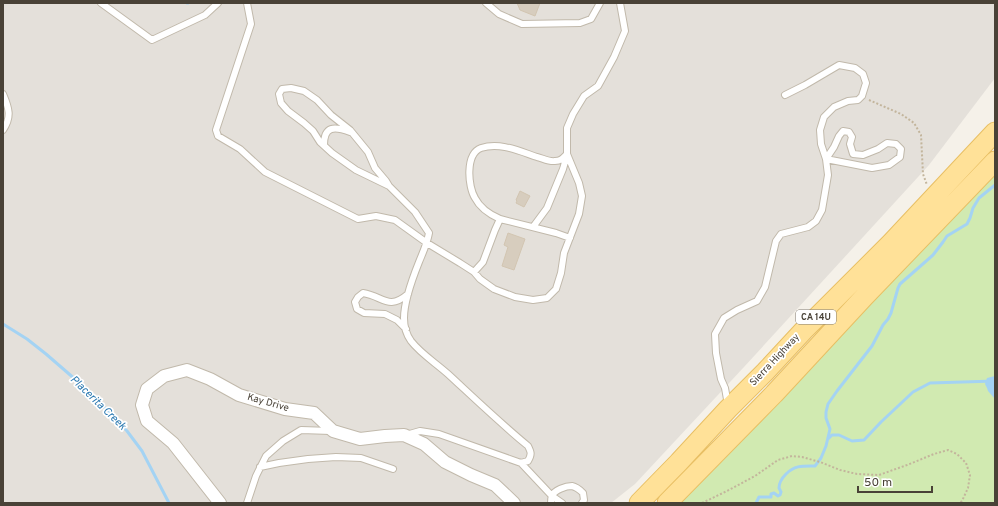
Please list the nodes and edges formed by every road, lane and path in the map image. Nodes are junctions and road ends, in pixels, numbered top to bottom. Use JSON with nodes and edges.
{"nodes":[{"id":1,"x":101,"y":3,"type":"edge"},
{"id":2,"x":218,"y":3,"type":"edge"},
{"id":3,"x":247,"y":3,"type":"edge"},
{"id":4,"x":486,"y":3,"type":"edge"},
{"id":5,"x":600,"y":3,"type":"edge"},
{"id":6,"x":620,"y":3,"type":"edge"},
{"id":7,"x":3,"y":94,"type":"edge"},
{"id":8,"x":785,"y":95,"type":"dead end"},
{"id":9,"x":862,"y":96,"type":"junction"},
{"id":10,"x":3,"y":130,"type":"edge"},
{"id":11,"x":995,"y":132,"type":"edge"},
{"id":12,"x":353,"y":134,"type":"junction"},
{"id":13,"x":324,"y":145,"type":"junction"},
{"id":14,"x":567,"y":154,"type":"junction"},
{"id":15,"x":826,"y":158,"type":"junction"},
{"id":16,"x":995,"y":161,"type":"edge"},
{"id":17,"x":389,"y":186,"type":"junction"},
{"id":18,"x":933,"y":197,"type":"junction"},
{"id":19,"x":500,"y":219,"type":"junction"},
{"id":20,"x":533,"y":227,"type":"junction"},
{"id":21,"x":570,"y":238,"type":"junction"},
{"id":22,"x":427,"y":243,"type":"junction"},
{"id":23,"x":474,"y":272,"type":"junction"},
{"id":24,"x":409,"y":293,"type":"junction"},
{"id":25,"x":406,"y":329,"type":"junction"},
{"id":26,"x":728,"y":409,"type":"junction"},
{"id":27,"x":743,"y":425,"type":"junction"},
{"id":28,"x":333,"y":431,"type":"junction"},
{"id":29,"x":404,"y":435,"type":"junction"},
{"id":30,"x":521,"y":463,"type":"junction"},
{"id":31,"x":260,"y":467,"type":"junction"},
{"id":32,"x":393,"y":469,"type":"dead end"},
{"id":33,"x":552,"y":496,"type":"junction"},
{"id":34,"x":220,"y":503,"type":"edge"},
{"id":35,"x":247,"y":503,"type":"edge"},
{"id":36,"x":514,"y":503,"type":"edge"},
{"id":37,"x":551,"y":503,"type":"edge"},
{"id":38,"x":562,"y":503,"type":"edge"},
{"id":39,"x":582,"y":503,"type":"edge"},
{"id":40,"x":639,"y":503,"type":"edge"},
{"id":41,"x":667,"y":503,"type":"edge"},
{"id":42,"x":702,"y":503,"type":"edge"},
{"id":43,"x":960,"y":503,"type":"edge"}],
"edges":[{"from":1,"to":2,"type":"lane"},
{"from":3,"to":22,"type":"lane"},
{"from":4,"to":5,"type":"lane"},
{"from":6,"to":14,"type":"lane"},
{"from":7,"to":10,"type":"lane"},
{"from":8,"to":9,"type":"lane"},
{"from":9,"to":15,"type":"lane"},
{"from":9,"to":18,"type":"path"},
{"from":11,"to":18,"type":"main road","name":"Sierra Highway","number":"CA 14U"},
{"from":12,"to":13,"type":"lane"},
{"from":12,"to":13,"type":"lane"},
{"from":12,"to":17,"type":"lane"},
{"from":13,"to":17,"type":"lane"},
{"from":14,"to":19,"type":"lane"},
{"from":14,"to":20,"type":"lane"},
{"from":14,"to":21,"type":"lane"},
{"from":15,"to":15,"type":"lane"},
{"from":15,"to":26,"type":"lane"},
{"from":16,"to":27,"type":"main road","number":"CA 14U"},
{"from":17,"to":22,"type":"lane"},
{"from":18,"to":26,"type":"main road","name":"Sierra Highway","number":"CA 14U"},
{"from":19,"to":20,"type":"lane"},
{"from":19,"to":23,"type":"lane"},
{"from":20,"to":21,"type":"lane"},
{"from":21,"to":23,"type":"lane"},
{"from":22,"to":23,"type":"lane"},
{"from":22,"to":24,"type":"lane"},
{"from":24,"to":25,"type":"lane"},
{"from":24,"to":25,"type":"lane"},
{"from":25,"to":30,"type":"lane"},
{"from":26,"to":27,"type":"main road"},
{"from":26,"to":40,"type":"main road","name":"Sierra Highway","number":"CA 14U"},
{"from":27,"to":41,"type":"main road","number":"CA 14U"},
{"from":28,"to":29,"type":"street","name":"Kay Drive"},
{"from":28,"to":31,"type":"lane"},
{"from":28,"to":34,"type":"street","name":"Kay Drive"},
{"from":29,"to":30,"type":"lane"},
{"from":29,"to":36,"type":"street","name":"Kay Drive"},
{"from":30,"to":33,"type":"lane"},
{"from":31,"to":32,"type":"lane"},
{"from":31,"to":35,"type":"lane"},
{"from":33,"to":37,"type":"lane"},
{"from":33,"to":38,"type":"lane"},
{"from":33,"to":39,"type":"lane"},
{"from":42,"to":43,"type":"path"}]}
